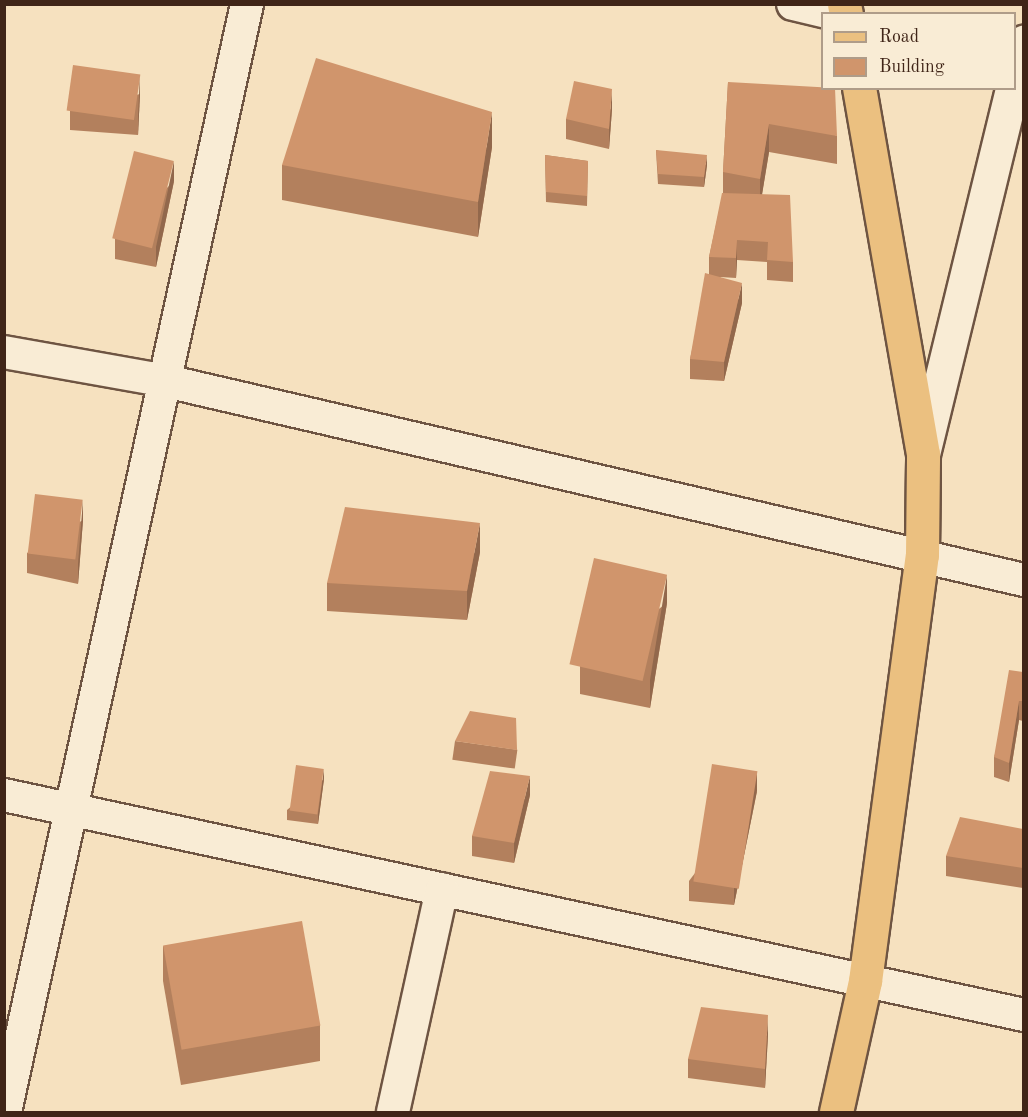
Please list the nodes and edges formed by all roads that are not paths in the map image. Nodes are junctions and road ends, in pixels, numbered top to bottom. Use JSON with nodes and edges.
{"nodes":[{"id":1,"x":248,"y":4,"type":"edge"},
{"id":2,"x":794,"y":4,"type":"edge"},
{"id":3,"x":827,"y":12,"type":"edge"},
{"id":4,"x":859,"y":90,"type":"edge"},
{"id":5,"x":1012,"y":90,"type":"edge"},
{"id":6,"x":4,"y":352,"type":"edge"},
{"id":7,"x":166,"y":381,"type":"junction"},
{"id":8,"x":923,"y":454,"type":"junction"},
{"id":9,"x":922,"y":555,"type":"junction"},
{"id":10,"x":1023,"y":580,"type":"edge"},
{"id":11,"x":4,"y":795,"type":"edge"},
{"id":12,"x":71,"y":809,"type":"junction"},
{"id":13,"x":442,"y":889,"type":"junction"},
{"id":14,"x":865,"y":981,"type":"junction"},
{"id":15,"x":1023,"y":1015,"type":"edge"},
{"id":16,"x":4,"y":1113,"type":"edge"},
{"id":17,"x":393,"y":1113,"type":"edge"},
{"id":18,"x":836,"y":1113,"type":"edge"}],
"edges":[{"from":1,"to":7,"type":"street"},
{"from":2,"to":3,"type":"street"},
{"from":4,"to":8,"type":"main road"},
{"from":5,"to":8,"type":"main road"},
{"from":6,"to":7,"type":"street"},
{"from":7,"to":9,"type":"street"},
{"from":7,"to":12,"type":"street"},
{"from":8,"to":9,"type":"main road"},
{"from":9,"to":10,"type":"street"},
{"from":9,"to":14,"type":"main road"},
{"from":11,"to":12,"type":"street"},
{"from":12,"to":13,"type":"street"},
{"from":12,"to":16,"type":"street"},
{"from":13,"to":14,"type":"street"},
{"from":13,"to":17,"type":"street"},
{"from":14,"to":15,"type":"street"},
{"from":14,"to":18,"type":"main road"}]}
